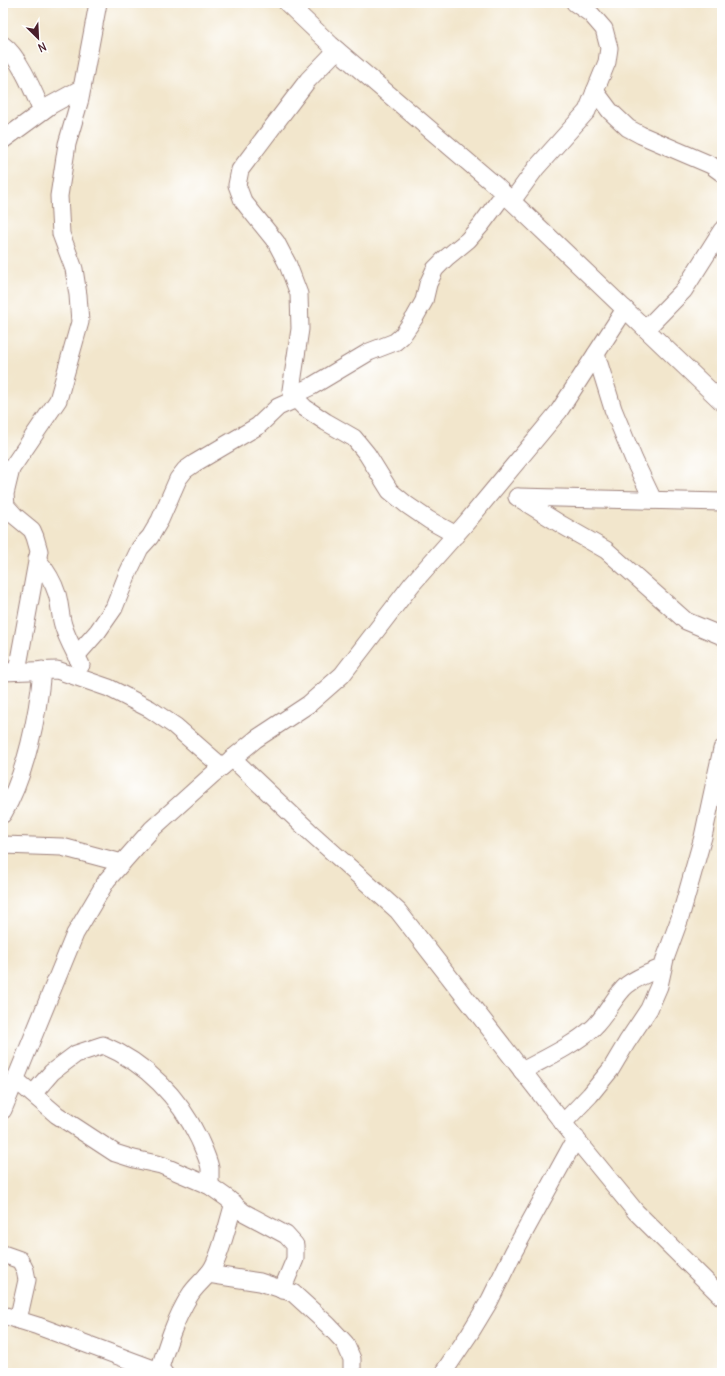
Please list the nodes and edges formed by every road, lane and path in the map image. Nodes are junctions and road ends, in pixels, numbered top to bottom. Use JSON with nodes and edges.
{"nodes":[{"id":1,"x":287,"y":3,"type":"edge"},
{"id":2,"x":575,"y":3,"type":"edge"},
{"id":3,"x":97,"y":4,"type":"edge"},
{"id":4,"x":3,"y":45,"type":"edge"},
{"id":5,"x":337,"y":50,"type":"junction"},
{"id":6,"x":82,"y":88,"type":"junction"},
{"id":7,"x":595,"y":91,"type":"junction"},
{"id":8,"x":42,"y":111,"type":"junction"},
{"id":9,"x":3,"y":140,"type":"edge"},
{"id":10,"x":722,"y":173,"type":"edge"},
{"id":11,"x":508,"y":198,"type":"junction"},
{"id":12,"x":722,"y":230,"type":"edge"},
{"id":13,"x":625,"y":309,"type":"junction"},
{"id":14,"x":646,"y":329,"type":"junction"},
{"id":15,"x":596,"y":354,"type":"junction"},
{"id":16,"x":294,"y":397,"type":"junction"},
{"id":17,"x":722,"y":402,"type":"edge"},
{"id":18,"x":490,"y":495,"type":"junction"},
{"id":19,"x":517,"y":497,"type":"junction"},
{"id":20,"x":653,"y":500,"type":"junction"},
{"id":21,"x":722,"y":502,"type":"edge"},
{"id":22,"x":456,"y":535,"type":"junction"},
{"id":23,"x":37,"y":559,"type":"junction"},
{"id":24,"x":722,"y":636,"type":"edge"},
{"id":25,"x":76,"y":656,"type":"junction"},
{"id":26,"x":42,"y":670,"type":"junction"},
{"id":27,"x":10,"y":671,"type":"edge"},
{"id":28,"x":88,"y":681,"type":"junction"},
{"id":29,"x":722,"y":749,"type":"edge"},
{"id":30,"x":227,"y":763,"type":"junction"},
{"id":31,"x":3,"y":814,"type":"edge"},
{"id":32,"x":3,"y":845,"type":"edge"},
{"id":33,"x":122,"y":863,"type":"junction"},
{"id":34,"x":663,"y":967,"type":"junction"},
{"id":35,"x":522,"y":1071,"type":"junction"},
{"id":36,"x":16,"y":1080,"type":"junction"},
{"id":37,"x":33,"y":1094,"type":"junction"},
{"id":38,"x":3,"y":1110,"type":"edge"},
{"id":39,"x":563,"y":1123,"type":"junction"},
{"id":40,"x":576,"y":1138,"type":"junction"},
{"id":41,"x":210,"y":1186,"type":"junction"},
{"id":42,"x":234,"y":1203,"type":"junction"},
{"id":43,"x":3,"y":1254,"type":"edge"},
{"id":44,"x":208,"y":1274,"type":"junction"},
{"id":45,"x":282,"y":1290,"type":"junction"},
{"id":46,"x":722,"y":1297,"type":"edge"},
{"id":47,"x":10,"y":1318,"type":"edge"},
{"id":48,"x":161,"y":1372,"type":"edge"},
{"id":49,"x":352,"y":1373,"type":"edge"},
{"id":50,"x":443,"y":1373,"type":"edge"}],
"edges":[{"from":1,"to":5,"type":"street"},
{"from":2,"to":7,"type":"street"},
{"from":3,"to":6,"type":"street"},
{"from":4,"to":8,"type":"street"},
{"from":5,"to":11,"type":"street"},
{"from":5,"to":16,"type":"street"},
{"from":6,"to":8,"type":"street"},
{"from":6,"to":23,"type":"street"},
{"from":7,"to":10,"type":"street"},
{"from":7,"to":11,"type":"street"},
{"from":8,"to":9,"type":"street"},
{"from":11,"to":13,"type":"street"},
{"from":11,"to":16,"type":"street"},
{"from":12,"to":14,"type":"street"},
{"from":13,"to":14,"type":"street"},
{"from":13,"to":15,"type":"street"},
{"from":14,"to":17,"type":"street"},
{"from":15,"to":18,"type":"street"},
{"from":15,"to":20,"type":"street"},
{"from":16,"to":22,"type":"street"},
{"from":16,"to":25,"type":"street"},
{"from":18,"to":19,"type":"street"},
{"from":18,"to":22,"type":"street"},
{"from":19,"to":20,"type":"street"},
{"from":19,"to":24,"type":"street"},
{"from":20,"to":21,"type":"street"},
{"from":22,"to":30,"type":"street"},
{"from":23,"to":25,"type":"street"},
{"from":23,"to":27,"type":"street"},
{"from":25,"to":28,"type":"street"},
{"from":26,"to":27,"type":"street"},
{"from":26,"to":28,"type":"street"},
{"from":26,"to":31,"type":"street"},
{"from":28,"to":30,"type":"street"},
{"from":29,"to":34,"type":"street"},
{"from":30,"to":33,"type":"street"},
{"from":30,"to":35,"type":"street"},
{"from":32,"to":33,"type":"street"},
{"from":33,"to":36,"type":"street"},
{"from":34,"to":35,"type":"street"},
{"from":34,"to":39,"type":"street"},
{"from":35,"to":39,"type":"street"},
{"from":36,"to":37,"type":"street"},
{"from":36,"to":38,"type":"street"},
{"from":37,"to":41,"type":"street"},
{"from":37,"to":41,"type":"street"},
{"from":39,"to":40,"type":"street"},
{"from":40,"to":46,"type":"street"},
{"from":40,"to":50,"type":"street"},
{"from":41,"to":42,"type":"street"},
{"from":42,"to":44,"type":"street"},
{"from":42,"to":45,"type":"street"},
{"from":43,"to":47,"type":"street"},
{"from":44,"to":45,"type":"street"},
{"from":44,"to":48,"type":"street"},
{"from":45,"to":49,"type":"street"},
{"from":47,"to":48,"type":"street"}]}
